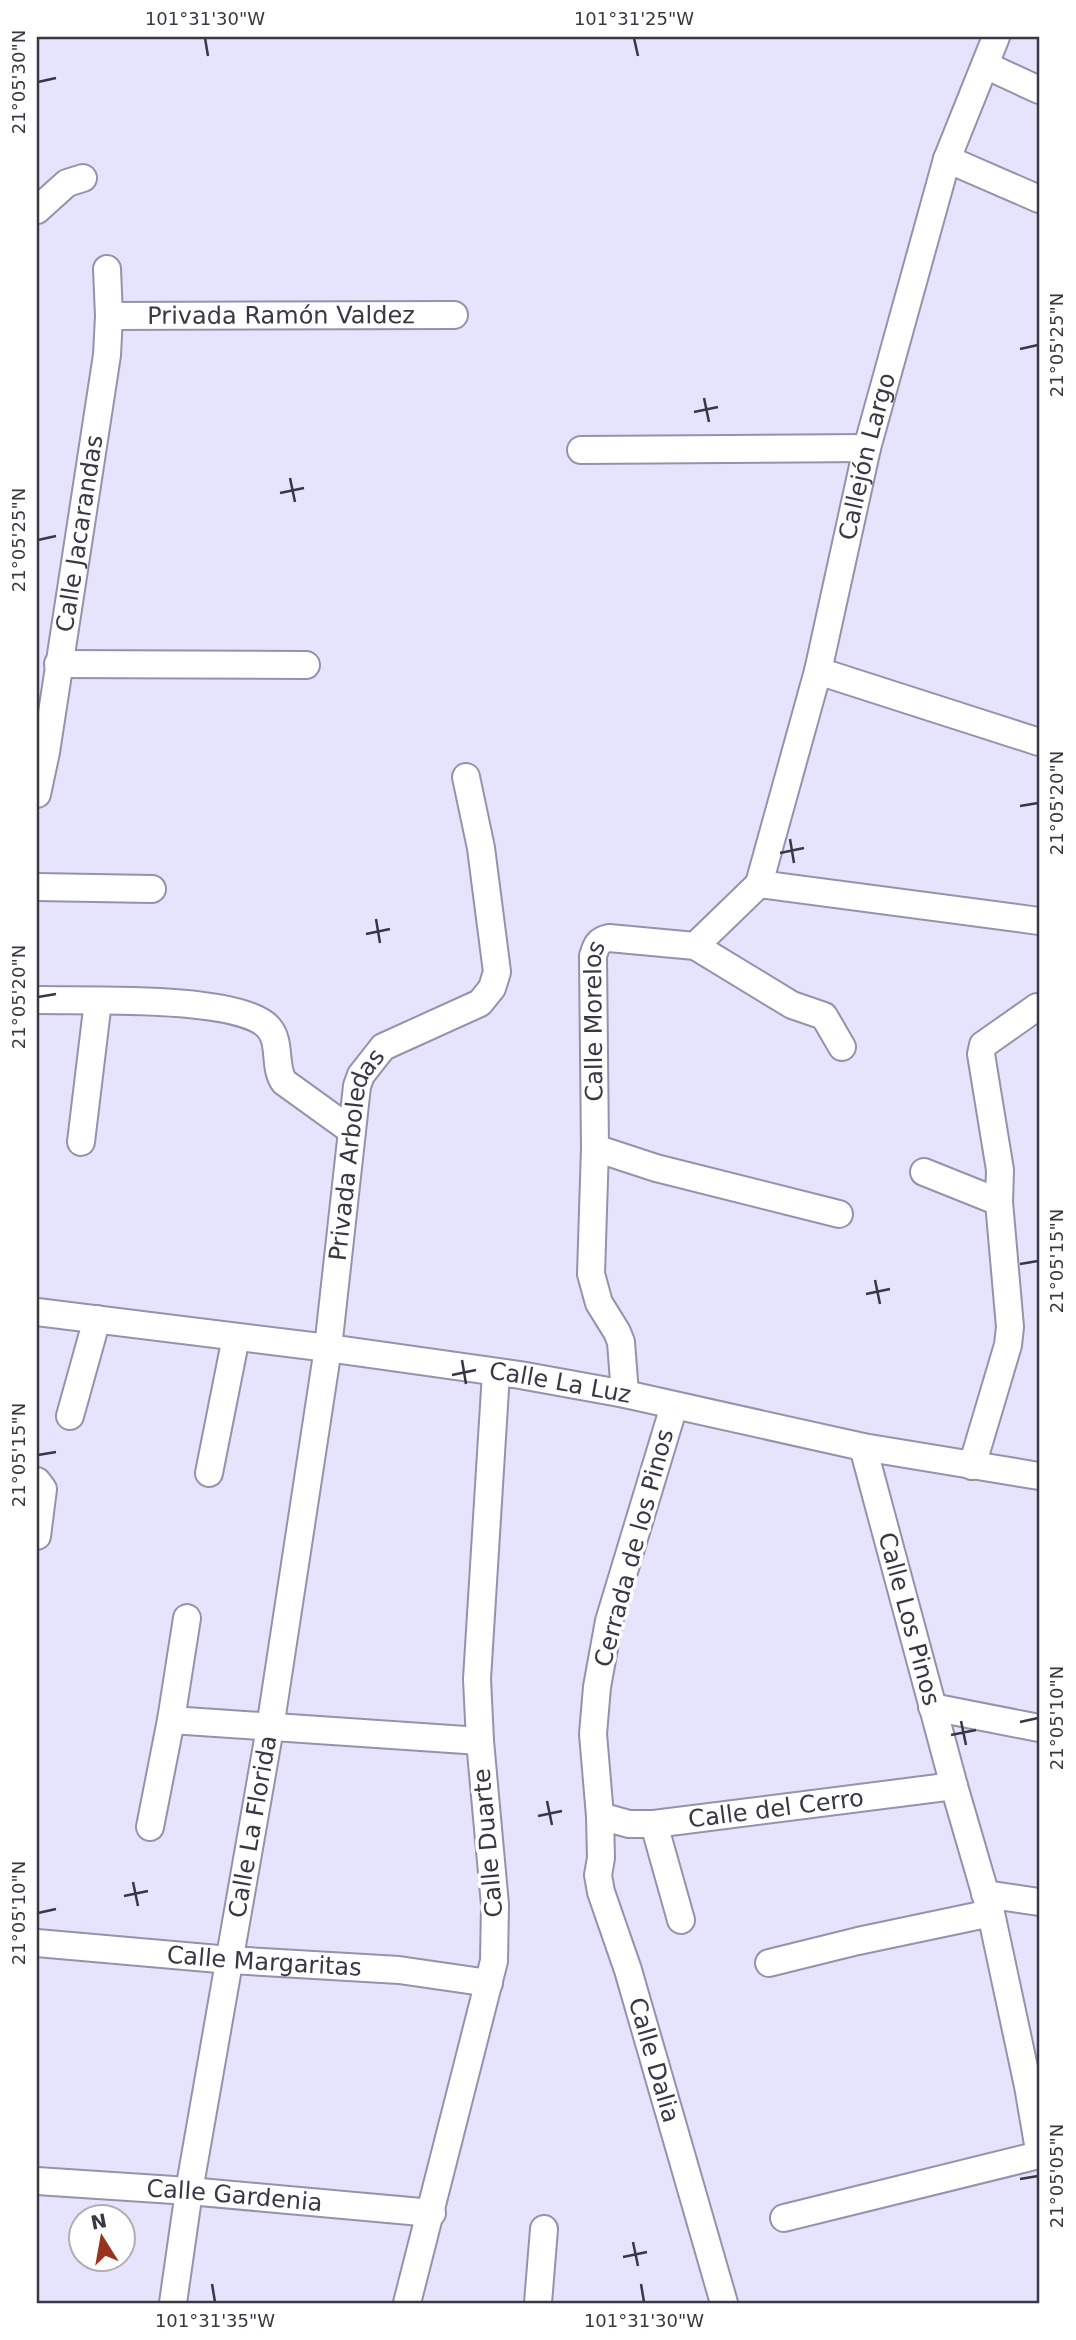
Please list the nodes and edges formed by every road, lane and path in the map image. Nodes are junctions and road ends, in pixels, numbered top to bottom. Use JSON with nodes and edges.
{"nodes":[{"id":1,"x":996,"y":37,"type":"edge"},
{"id":2,"x":985,"y":65,"type":"junction"},
{"id":3,"x":1039,"y":90,"type":"edge"},
{"id":4,"x":947,"y":159,"type":"junction"},
{"id":5,"x":83,"y":178,"type":"dead end"},
{"id":6,"x":1039,"y":199,"type":"edge"},
{"id":7,"x":37,"y":210,"type":"edge"},
{"id":8,"x":107,"y":269,"type":"dead end"},
{"id":9,"x":454,"y":315,"type":"dead end"},
{"id":10,"x":109,"y":316,"type":"junction"},
{"id":11,"x":867,"y":447,"type":"junction"},
{"id":12,"x":581,"y":450,"type":"dead end"},
{"id":13,"x":58,"y":664,"type":"junction"},
{"id":14,"x":306,"y":665,"type":"dead end"},
{"id":15,"x":818,"y":671,"type":"junction"},
{"id":16,"x":1039,"y":742,"type":"edge"},
{"id":17,"x":42,"y":753,"type":"edge"},
{"id":18,"x":466,"y":777,"type":"dead end"},
{"id":19,"x":37,"y":794,"type":"edge"},
{"id":20,"x":759,"y":884,"type":"junction"},
{"id":21,"x":37,"y":887,"type":"edge"},
{"id":22,"x":152,"y":889,"type":"dead end"},
{"id":23,"x":1039,"y":921,"type":"edge"},
{"id":24,"x":695,"y":946,"type":"junction"},
{"id":25,"x":37,"y":1000,"type":"edge"},
{"id":26,"x":98,"y":1001,"type":"junction"},
{"id":27,"x":1037,"y":1007,"type":"dead end"},
{"id":28,"x":842,"y":1047,"type":"dead end"},
{"id":29,"x":352,"y":1131,"type":"junction"},
{"id":30,"x":81,"y":1142,"type":"dead end"},
{"id":31,"x":595,"y":1148,"type":"junction"},
{"id":32,"x":924,"y":1172,"type":"dead end"},
{"id":33,"x":999,"y":1202,"type":"junction"},
{"id":34,"x":839,"y":1214,"type":"dead end"},
{"id":35,"x":37,"y":1312,"type":"edge"},
{"id":36,"x":97,"y":1319,"type":"junction"},
{"id":37,"x":236,"y":1337,"type":"junction"},
{"id":38,"x":328,"y":1348,"type":"junction"},
{"id":39,"x":508,"y":1374,"type":"junction"},
{"id":40,"x":625,"y":1394,"type":"junction"},
{"id":41,"x":674,"y":1406,"type":"junction"},
{"id":42,"x":70,"y":1416,"type":"dead end"},
{"id":43,"x":863,"y":1447,"type":"junction"},
{"id":44,"x":972,"y":1466,"type":"junction"},
{"id":45,"x":209,"y":1473,"type":"dead end"},
{"id":46,"x":1039,"y":1476,"type":"edge"},
{"id":47,"x":37,"y":1481,"type":"edge"},
{"id":48,"x":37,"y":1536,"type":"edge"},
{"id":49,"x":187,"y":1618,"type":"dead end"},
{"id":50,"x":932,"y":1707,"type":"junction"},
{"id":51,"x":171,"y":1720,"type":"junction"},
{"id":52,"x":270,"y":1728,"type":"junction"},
{"id":53,"x":1039,"y":1728,"type":"edge"},
{"id":54,"x":480,"y":1741,"type":"junction"},
{"id":55,"x":954,"y":1786,"type":"junction"},
{"id":56,"x":600,"y":1816,"type":"junction"},
{"id":57,"x":654,"y":1824,"type":"junction"},
{"id":58,"x":150,"y":1827,"type":"dead end"},
{"id":59,"x":1039,"y":1902,"type":"edge"},
{"id":60,"x":988,"y":1904,"type":"junction"},
{"id":61,"x":681,"y":1920,"type":"dead end"},
{"id":62,"x":37,"y":1943,"type":"edge"},
{"id":63,"x":230,"y":1960,"type":"junction"},
{"id":64,"x":769,"y":1964,"type":"dead end"},
{"id":65,"x":489,"y":1983,"type":"junction"},
{"id":66,"x":1034,"y":2086,"type":"edge"},
{"id":67,"x":1039,"y":2153,"type":"edge"},
{"id":68,"x":37,"y":2181,"type":"edge"},
{"id":69,"x":189,"y":2192,"type":"junction"},
{"id":70,"x":432,"y":2214,"type":"junction"},
{"id":71,"x":783,"y":2218,"type":"dead end"},
{"id":72,"x":544,"y":2229,"type":"dead end"},
{"id":73,"x":173,"y":2303,"type":"edge"},
{"id":74,"x":407,"y":2303,"type":"edge"},
{"id":75,"x":538,"y":2303,"type":"edge"},
{"id":76,"x":724,"y":2303,"type":"edge"}],
"edges":[{"from":1,"to":2,"type":"street","name":"Callejón Largo"},
{"from":2,"to":3,"type":"street"},
{"from":2,"to":4,"type":"street","name":"Callejón Largo"},
{"from":4,"to":6,"type":"street"},
{"from":4,"to":11,"type":"street","name":"Callejón Largo"},
{"from":5,"to":7,"type":"street"},
{"from":8,"to":10,"type":"street","name":"Calle Jacarandas"},
{"from":9,"to":10,"type":"street","name":"Privada Ramón Valdez"},
{"from":10,"to":13,"type":"street","name":"Calle Jacarandas"},
{"from":11,"to":12,"type":"street"},
{"from":11,"to":15,"type":"street","name":"Callejón Largo"},
{"from":13,"to":14,"type":"street"},
{"from":13,"to":17,"type":"street","name":"Calle Jacarandas"},
{"from":15,"to":16,"type":"street"},
{"from":15,"to":20,"type":"street","name":"Callejón Largo"},
{"from":17,"to":19,"type":"street","name":"Calle Jacarandas"},
{"from":18,"to":29,"type":"street","name":"Privada Arboledas"},
{"from":20,"to":23,"type":"street"},
{"from":20,"to":24,"type":"street"},
{"from":21,"to":22,"type":"street"},
{"from":24,"to":28,"type":"street"},
{"from":24,"to":31,"type":"street","name":"Calle Morelos"},
{"from":25,"to":26,"type":"street"},
{"from":26,"to":29,"type":"street"},
{"from":26,"to":30,"type":"street"},
{"from":27,"to":33,"type":"street"},
{"from":29,"to":38,"type":"street","name":"Privada Arboledas"},
{"from":31,"to":34,"type":"street"},
{"from":31,"to":40,"type":"street","name":"Calle Morelos"},
{"from":32,"to":33,"type":"street"},
{"from":33,"to":44,"type":"street"},
{"from":35,"to":36,"type":"street","name":"Calle La Luz"},
{"from":36,"to":37,"type":"street","name":"Calle La Luz"},
{"from":36,"to":42,"type":"street"},
{"from":37,"to":38,"type":"street","name":"Calle La Luz"},
{"from":37,"to":45,"type":"street"},
{"from":38,"to":39,"type":"street","name":"Calle La Luz"},
{"from":38,"to":52,"type":"street","name":"Calle La Florida"},
{"from":39,"to":40,"type":"street","name":"Calle La Luz"},
{"from":39,"to":54,"type":"street","name":"Calle Duarte"},
{"from":40,"to":41,"type":"street","name":"Calle La Luz"},
{"from":41,"to":43,"type":"street","name":"Calle La Luz"},
{"from":41,"to":56,"type":"street","name":"Cerrada de los Pinos"},
{"from":43,"to":44,"type":"street","name":"Calle La Luz"},
{"from":43,"to":50,"type":"street","name":"Calle Los Pinos"},
{"from":44,"to":46,"type":"street","name":"Calle La Luz"},
{"from":47,"to":48,"type":"street"},
{"from":49,"to":51,"type":"street"},
{"from":50,"to":53,"type":"street"},
{"from":50,"to":55,"type":"street","name":"Calle Los Pinos"},
{"from":51,"to":52,"type":"street"},
{"from":51,"to":58,"type":"street"},
{"from":52,"to":54,"type":"street"},
{"from":52,"to":63,"type":"street","name":"Calle La Florida"},
{"from":54,"to":65,"type":"street","name":"Calle Duarte"},
{"from":55,"to":57,"type":"street","name":"Calle del Cerro"},
{"from":55,"to":60,"type":"street","name":"Calle Los Pinos"},
{"from":56,"to":57,"type":"street","name":"Calle del Cerro"},
{"from":56,"to":76,"type":"street","name":"Calle Dalia"},
{"from":57,"to":61,"type":"street"},
{"from":59,"to":60,"type":"street"},
{"from":60,"to":64,"type":"street"},
{"from":60,"to":66,"type":"street","name":"Calle Los Pinos"},
{"from":62,"to":63,"type":"street","name":"Calle Margaritas"},
{"from":63,"to":65,"type":"street","name":"Calle Margaritas"},
{"from":63,"to":69,"type":"street","name":"Calle La Florida"},
{"from":65,"to":70,"type":"street","name":"Calle Duarte"},
{"from":66,"to":67,"type":"street","name":"Calle Los Pinos"},
{"from":67,"to":71,"type":"street"},
{"from":68,"to":69,"type":"street","name":"Calle Gardenia"},
{"from":69,"to":70,"type":"street","name":"Calle Gardenia"},
{"from":69,"to":73,"type":"street","name":"Calle La Florida"},
{"from":70,"to":74,"type":"street","name":"Calle Duarte"},
{"from":72,"to":75,"type":"street"}]}
